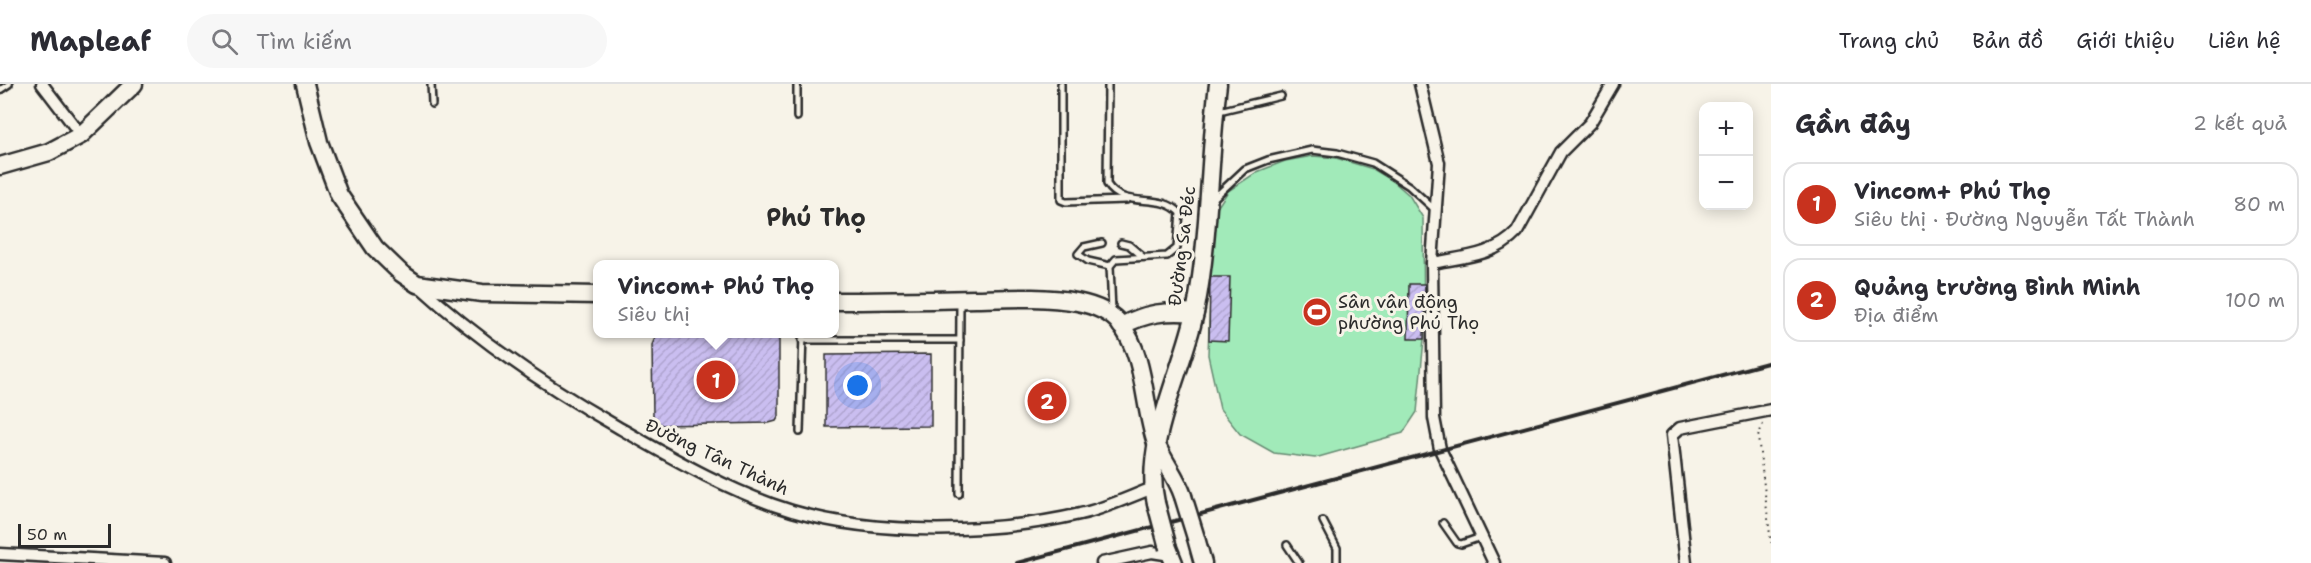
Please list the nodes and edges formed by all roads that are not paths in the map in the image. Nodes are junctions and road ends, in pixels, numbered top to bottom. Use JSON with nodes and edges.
{"nodes":[{"id":1,"x":9,"y":84,"type":"edge"},
{"id":2,"x":42,"y":84,"type":"edge"},
{"id":3,"x":305,"y":84,"type":"edge"},
{"id":4,"x":431,"y":84,"type":"edge"},
{"id":5,"x":797,"y":84,"type":"edge"},
{"id":6,"x":1061,"y":84,"type":"edge"},
{"id":7,"x":1108,"y":84,"type":"edge"},
{"id":8,"x":1218,"y":84,"type":"edge"},
{"id":9,"x":1420,"y":84,"type":"edge"},
{"id":10,"x":1613,"y":84,"type":"edge"},
{"id":11,"x":131,"y":85,"type":"edge"},
{"id":12,"x":0,"y":90,"type":"edge"},
{"id":13,"x":1281,"y":96,"type":"dead end"},
{"id":14,"x":432,"y":104,"type":"dead end"},
{"id":15,"x":1215,"y":112,"type":"junction"},
{"id":16,"x":797,"y":117,"type":"dead end"},
{"id":17,"x":81,"y":135,"type":"junction"},
{"id":18,"x":0,"y":166,"type":"edge"},
{"id":19,"x":1130,"y":200,"type":"junction"},
{"id":20,"x":1208,"y":204,"type":"junction"},
{"id":21,"x":1436,"y":211,"type":"junction"},
{"id":22,"x":1102,"y":243,"type":"dead end"},
{"id":23,"x":1121,"y":243,"type":"dead end"},
{"id":24,"x":1143,"y":257,"type":"junction"},
{"id":25,"x":1432,"y":263,"type":"junction"},
{"id":26,"x":1110,"y":266,"type":"junction"},
{"id":27,"x":417,"y":284,"type":"junction"},
{"id":28,"x":593,"y":296,"type":"edge"},
{"id":29,"x":960,"y":299,"type":"junction"},
{"id":30,"x":839,"y":302,"type":"edge"},
{"id":31,"x":1195,"y":314,"type":"junction"},
{"id":32,"x":1117,"y":321,"type":"junction"},
{"id":33,"x":802,"y":338,"type":"edge"},
{"id":34,"x":839,"y":338,"type":"edge"},
{"id":35,"x":960,"y":340,"type":"junction"},
{"id":36,"x":1770,"y":410,"type":"edge"},
{"id":37,"x":800,"y":432,"type":"dead end"},
{"id":38,"x":1157,"y":443,"type":"junction"},
{"id":39,"x":959,"y":494,"type":"dead end"},
{"id":40,"x":1154,"y":496,"type":"junction"},
{"id":41,"x":1323,"y":521,"type":"dead end"},
{"id":42,"x":1443,"y":523,"type":"dead end"},
{"id":43,"x":1481,"y":537,"type":"junction"},
{"id":44,"x":1287,"y":545,"type":"dead end"},
{"id":45,"x":0,"y":554,"type":"edge"},
{"id":46,"x":1171,"y":555,"type":"edge"},
{"id":47,"x":165,"y":563,"type":"edge"},
{"id":48,"x":1102,"y":563,"type":"edge"},
{"id":49,"x":1203,"y":563,"type":"edge"},
{"id":50,"x":1299,"y":563,"type":"edge"},
{"id":51,"x":1337,"y":563,"type":"edge"},
{"id":52,"x":1494,"y":563,"type":"edge"},
{"id":53,"x":1686,"y":563,"type":"edge"}],
"edges":[{"from":1,"to":12,"type":"lane"},
{"from":2,"to":17,"type":"street"},
{"from":3,"to":27,"type":"main road"},
{"from":4,"to":14,"type":"lane"},
{"from":5,"to":16,"type":"lane"},
{"from":6,"to":19,"type":"lane"},
{"from":7,"to":19,"type":"lane"},
{"from":8,"to":15,"type":"main road","name":"Đường Sa Đéc"},
{"from":9,"to":21,"type":"street"},
{"from":10,"to":25,"type":"street"},
{"from":11,"to":17,"type":"main road"},
{"from":13,"to":15,"type":"lane"},
{"from":15,"to":20,"type":"main road","name":"Đường Sa Đéc"},
{"from":17,"to":18,"type":"main road"},
{"from":19,"to":24,"type":"lane"},
{"from":20,"to":21,"type":"lane"},
{"from":20,"to":31,"type":"main road","name":"Đường Sa Đéc"},
{"from":21,"to":25,"type":"street"},
{"from":22,"to":26,"type":"lane"},
{"from":23,"to":24,"type":"lane"},
{"from":24,"to":26,"type":"lane"},
{"from":25,"to":43,"type":"street"},
{"from":26,"to":32,"type":"lane"},
{"from":27,"to":28,"type":"main road"},
{"from":27,"to":40,"type":"street","name":"Đường Tân Thành"},
{"from":29,"to":30,"type":"main road"},
{"from":29,"to":32,"type":"main road"},
{"from":29,"to":35,"type":"lane"},
{"from":31,"to":32,"type":"main road"},
{"from":31,"to":38,"type":"main road","name":"Đường Sa Đéc"},
{"from":32,"to":38,"type":"main road"},
{"from":33,"to":37,"type":"lane"},
{"from":34,"to":35,"type":"lane"},
{"from":35,"to":39,"type":"lane"},
{"from":36,"to":53,"type":"street"},
{"from":38,"to":40,"type":"main road"},
{"from":38,"to":49,"type":"main road","bridge":true},
{"from":40,"to":46,"type":"main road","bridge":true},
{"from":41,"to":51,"type":"lane"},
{"from":42,"to":43,"type":"lane"},
{"from":43,"to":52,"type":"street"},
{"from":44,"to":50,"type":"lane"},
{"from":45,"to":47,"type":"street"},
{"from":46,"to":48,"type":"street"}]}
